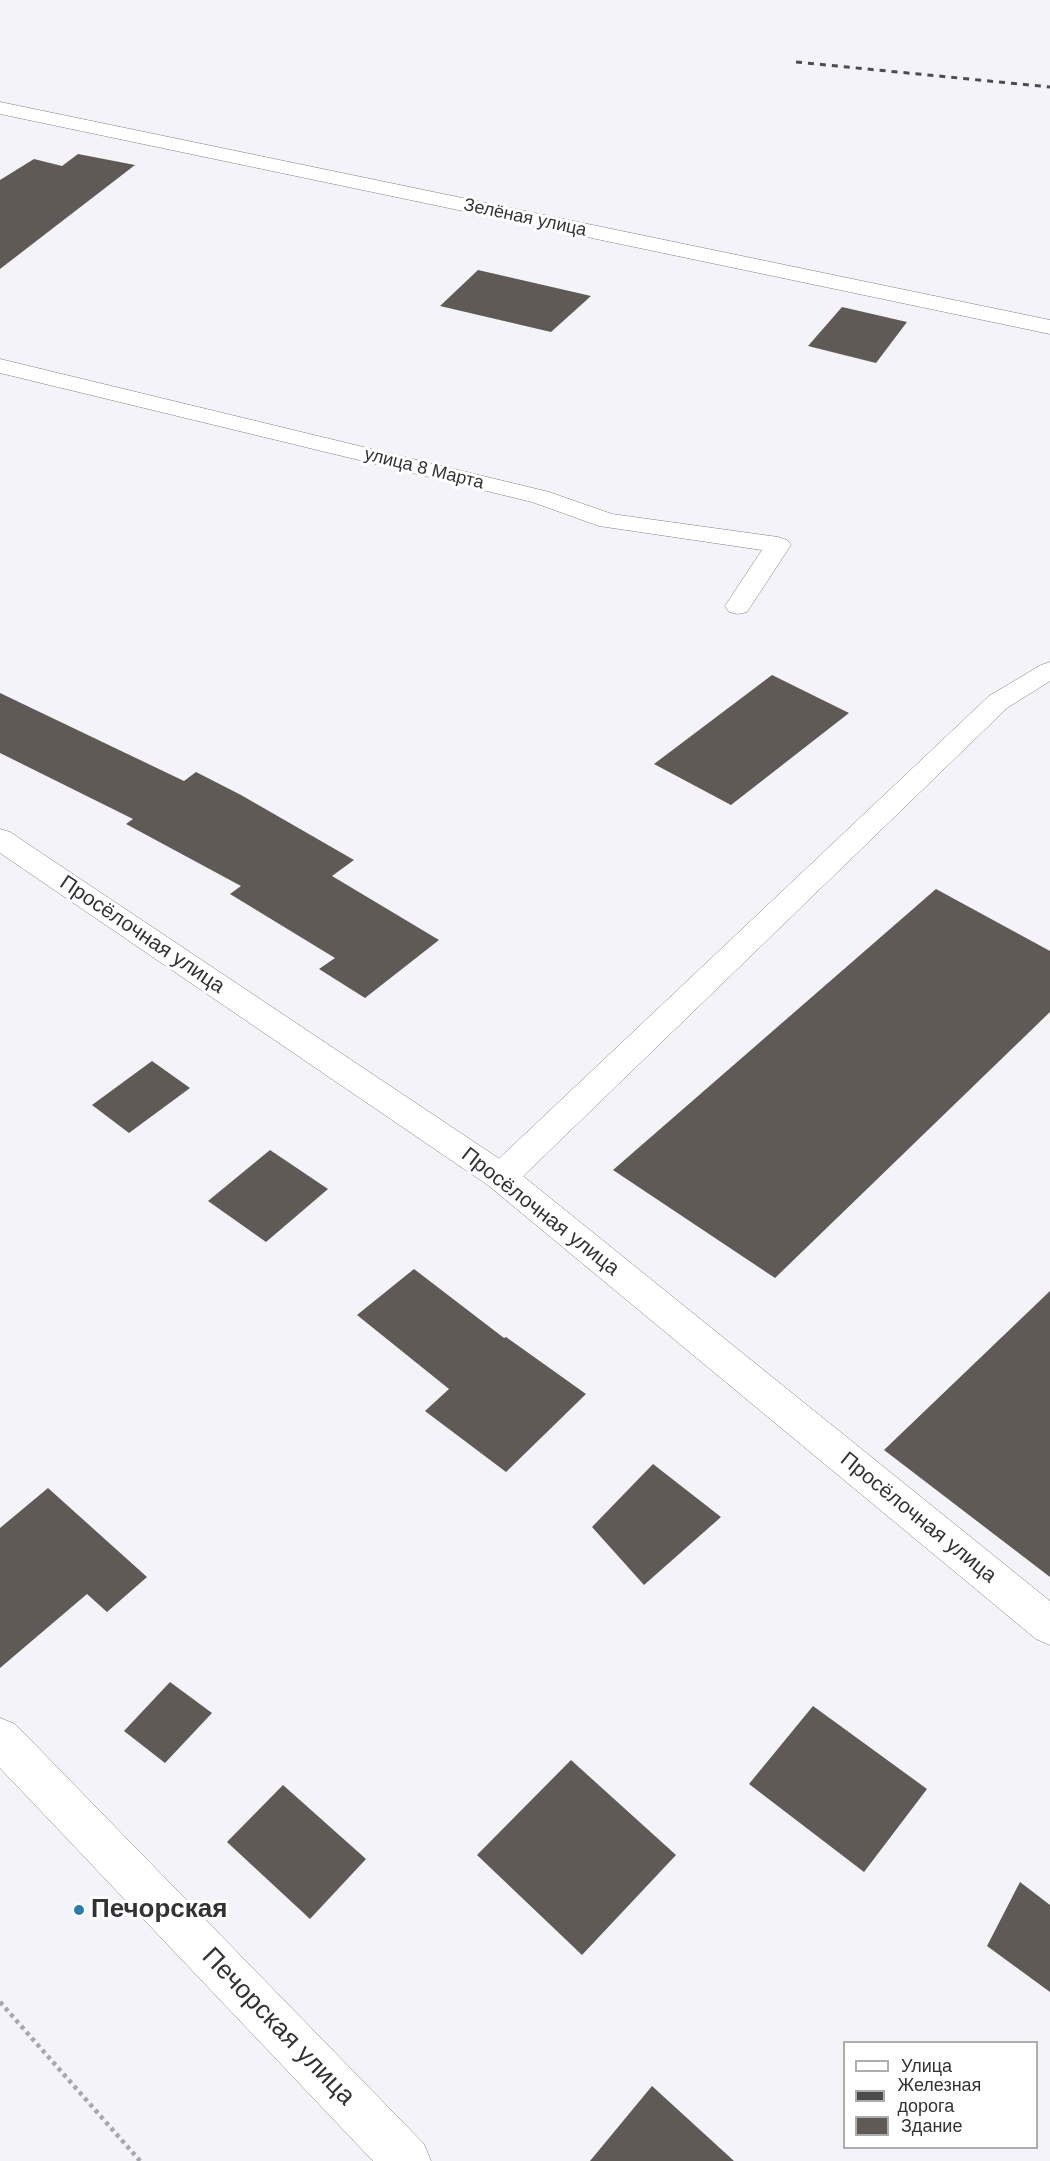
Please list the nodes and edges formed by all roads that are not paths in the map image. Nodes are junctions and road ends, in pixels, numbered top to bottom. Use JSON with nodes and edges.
{"nodes":[{"id":1,"x":0,"y":108,"type":"edge"},
{"id":2,"x":1050,"y":327,"type":"edge"},
{"id":3,"x":0,"y":366,"type":"edge"},
{"id":4,"x":738,"y":606,"type":"dead end"},
{"id":5,"x":1050,"y":669,"type":"edge"},
{"id":6,"x":0,"y":839,"type":"edge"},
{"id":7,"x":501,"y":1177,"type":"junction"},
{"id":8,"x":1050,"y":1626,"type":"edge"},
{"id":9,"x":0,"y":1738,"type":"edge"},
{"id":10,"x":407,"y":2161,"type":"edge"}],
"edges":[{"from":1,"to":2,"type":"street","name":"Зелёная улица"},
{"from":3,"to":4,"type":"street","name":"улица 8 Марта"},
{"from":5,"to":7,"type":"lane"},
{"from":6,"to":7,"type":"street","name":"Просёлочная улица"},
{"from":7,"to":8,"type":"street","name":"Просёлочная улица"},
{"from":9,"to":10,"type":"street","name":"Печорская улица"}]}
